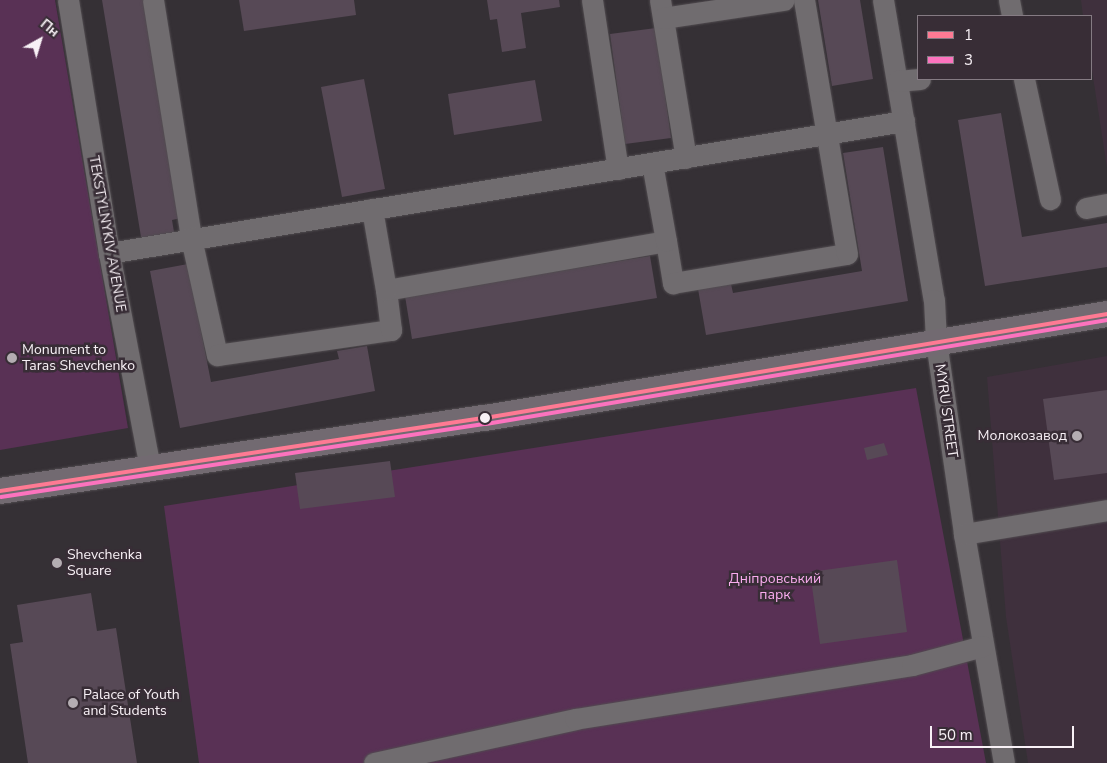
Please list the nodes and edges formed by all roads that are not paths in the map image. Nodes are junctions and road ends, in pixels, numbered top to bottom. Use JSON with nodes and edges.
{"nodes":[{"id":1,"x":68,"y":0,"type":"edge"},
{"id":2,"x":153,"y":0,"type":"edge"},
{"id":3,"x":592,"y":0,"type":"edge"},
{"id":4,"x":784,"y":0,"type":"edge"},
{"id":5,"x":804,"y":0,"type":"edge"},
{"id":6,"x":883,"y":0,"type":"edge"},
{"id":7,"x":1009,"y":0,"type":"edge"},
{"id":8,"x":662,"y":9,"type":"edge"},
{"id":9,"x":1012,"y":15,"type":"edge"},
{"id":10,"x":917,"y":79,"type":"edge"},
{"id":11,"x":1024,"y":80,"type":"edge"},
{"id":12,"x":897,"y":82,"type":"junction"},
{"id":13,"x":904,"y":122,"type":"junction"},
{"id":14,"x":827,"y":134,"type":"junction"},
{"id":15,"x":686,"y":158,"type":"junction"},
{"id":16,"x":652,"y":163,"type":"junction"},
{"id":17,"x":618,"y":169,"type":"junction"},
{"id":18,"x":1050,"y":199,"type":"dead end"},
{"id":19,"x":1107,"y":204,"type":"edge"},
{"id":20,"x":1086,"y":208,"type":"dead end"},
{"id":21,"x":372,"y":210,"type":"junction"},
{"id":22,"x":191,"y":238,"type":"junction"},
{"id":23,"x":666,"y":241,"type":"junction"},
{"id":24,"x":109,"y":252,"type":"junction"},
{"id":25,"x":386,"y":290,"type":"junction"},
{"id":26,"x":1107,"y":314,"type":"edge"},
{"id":27,"x":936,"y":341,"type":"junction"},
{"id":28,"x":150,"y":467,"type":"junction"},
{"id":29,"x":0,"y":490,"type":"edge"},
{"id":30,"x":1107,"y":510,"type":"edge"},
{"id":31,"x":964,"y":534,"type":"junction"},
{"id":32,"x":983,"y":646,"type":"junction"},
{"id":33,"x":374,"y":763,"type":"edge"},
{"id":34,"x":1004,"y":763,"type":"edge"}],
"edges":[{"from":1,"to":24,"type":"street","name":"TEKSTYLNYKIV AVENUE"},
{"from":2,"to":22,"type":"street"},
{"from":3,"to":17,"type":"street"},
{"from":4,"to":8,"type":"street"},
{"from":5,"to":14,"type":"street"},
{"from":6,"to":12,"type":"street","name":"MYRU STREET"},
{"from":7,"to":9,"type":"street"},
{"from":8,"to":15,"type":"street"},
{"from":10,"to":12,"type":"street"},
{"from":11,"to":18,"type":"street"},
{"from":12,"to":13,"type":"street","name":"MYRU STREET"},
{"from":13,"to":14,"type":"street"},
{"from":13,"to":27,"type":"street","name":"MYRU STREET"},
{"from":14,"to":15,"type":"street"},
{"from":14,"to":23,"type":"street"},
{"from":15,"to":16,"type":"street"},
{"from":16,"to":17,"type":"street"},
{"from":16,"to":23,"type":"street"},
{"from":17,"to":21,"type":"street"},
{"from":19,"to":20,"type":"street"},
{"from":21,"to":22,"type":"street"},
{"from":21,"to":25,"type":"street"},
{"from":22,"to":24,"type":"street"},
{"from":22,"to":25,"type":"street"},
{"from":23,"to":25,"type":"street"},
{"from":24,"to":28,"type":"street","name":"TEKSTYLNYKIV AVENUE"},
{"from":26,"to":27,"type":"main road"},
{"from":27,"to":28,"type":"main road"},
{"from":27,"to":31,"type":"street","name":"MYRU STREET"},
{"from":28,"to":29,"type":"main road"},
{"from":30,"to":31,"type":"street"},
{"from":31,"to":32,"type":"street","name":"MYRU STREET"},
{"from":32,"to":33,"type":"street"},
{"from":32,"to":34,"type":"street","name":"MYRU STREET"}]}
